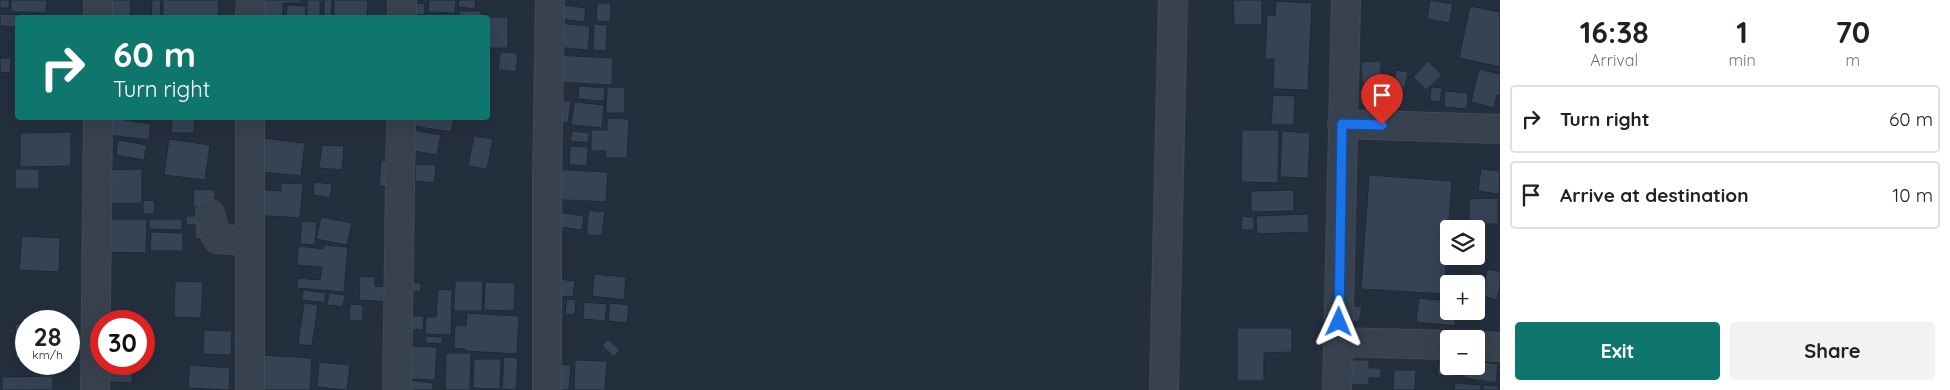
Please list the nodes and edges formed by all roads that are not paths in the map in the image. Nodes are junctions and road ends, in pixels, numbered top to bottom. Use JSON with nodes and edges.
{"nodes":[{"id":1,"x":98,"y":0,"type":"edge"},
{"id":2,"x":251,"y":0,"type":"edge"},
{"id":3,"x":402,"y":0,"type":"edge"},
{"id":4,"x":550,"y":0,"type":"edge"},
{"id":5,"x":1173,"y":0,"type":"edge"},
{"id":6,"x":1346,"y":0,"type":"edge"},
{"id":7,"x":98,"y":15,"type":"edge"},
{"id":8,"x":250,"y":15,"type":"edge"},
{"id":9,"x":402,"y":15,"type":"edge"},
{"id":10,"x":98,"y":120,"type":"edge"},
{"id":11,"x":250,"y":120,"type":"edge"},
{"id":12,"x":401,"y":120,"type":"edge"},
{"id":13,"x":1342,"y":124,"type":"junction"},
{"id":14,"x":1500,"y":129,"type":"edge"},
{"id":15,"x":210,"y":214,"type":"dead end"},
{"id":16,"x":248,"y":241,"type":"junction"},
{"id":17,"x":1339,"y":342,"type":"junction"},
{"id":18,"x":1440,"y":345,"type":"edge"},
{"id":19,"x":1485,"y":346,"type":"edge"},
{"id":20,"x":1500,"y":347,"type":"edge"},
{"id":21,"x":95,"y":390,"type":"edge"},
{"id":22,"x":250,"y":390,"type":"edge"},
{"id":23,"x":397,"y":390,"type":"edge"},
{"id":24,"x":547,"y":390,"type":"edge"},
{"id":25,"x":1164,"y":390,"type":"edge"},
{"id":26,"x":1337,"y":390,"type":"edge"}],
"edges":[{"from":1,"to":7,"type":"street"},
{"from":2,"to":8,"type":"street"},
{"from":3,"to":9,"type":"street"},
{"from":4,"to":24,"type":"street"},
{"from":5,"to":25,"type":"street"},
{"from":6,"to":13,"type":"street"},
{"from":10,"to":21,"type":"street"},
{"from":11,"to":16,"type":"street"},
{"from":12,"to":23,"type":"street"},
{"from":13,"to":14,"type":"street"},
{"from":13,"to":17,"type":"street"},
{"from":15,"to":16,"type":"street"},
{"from":16,"to":22,"type":"street"},
{"from":17,"to":18,"type":"street"},
{"from":17,"to":26,"type":"street"},
{"from":19,"to":20,"type":"street"}]}
